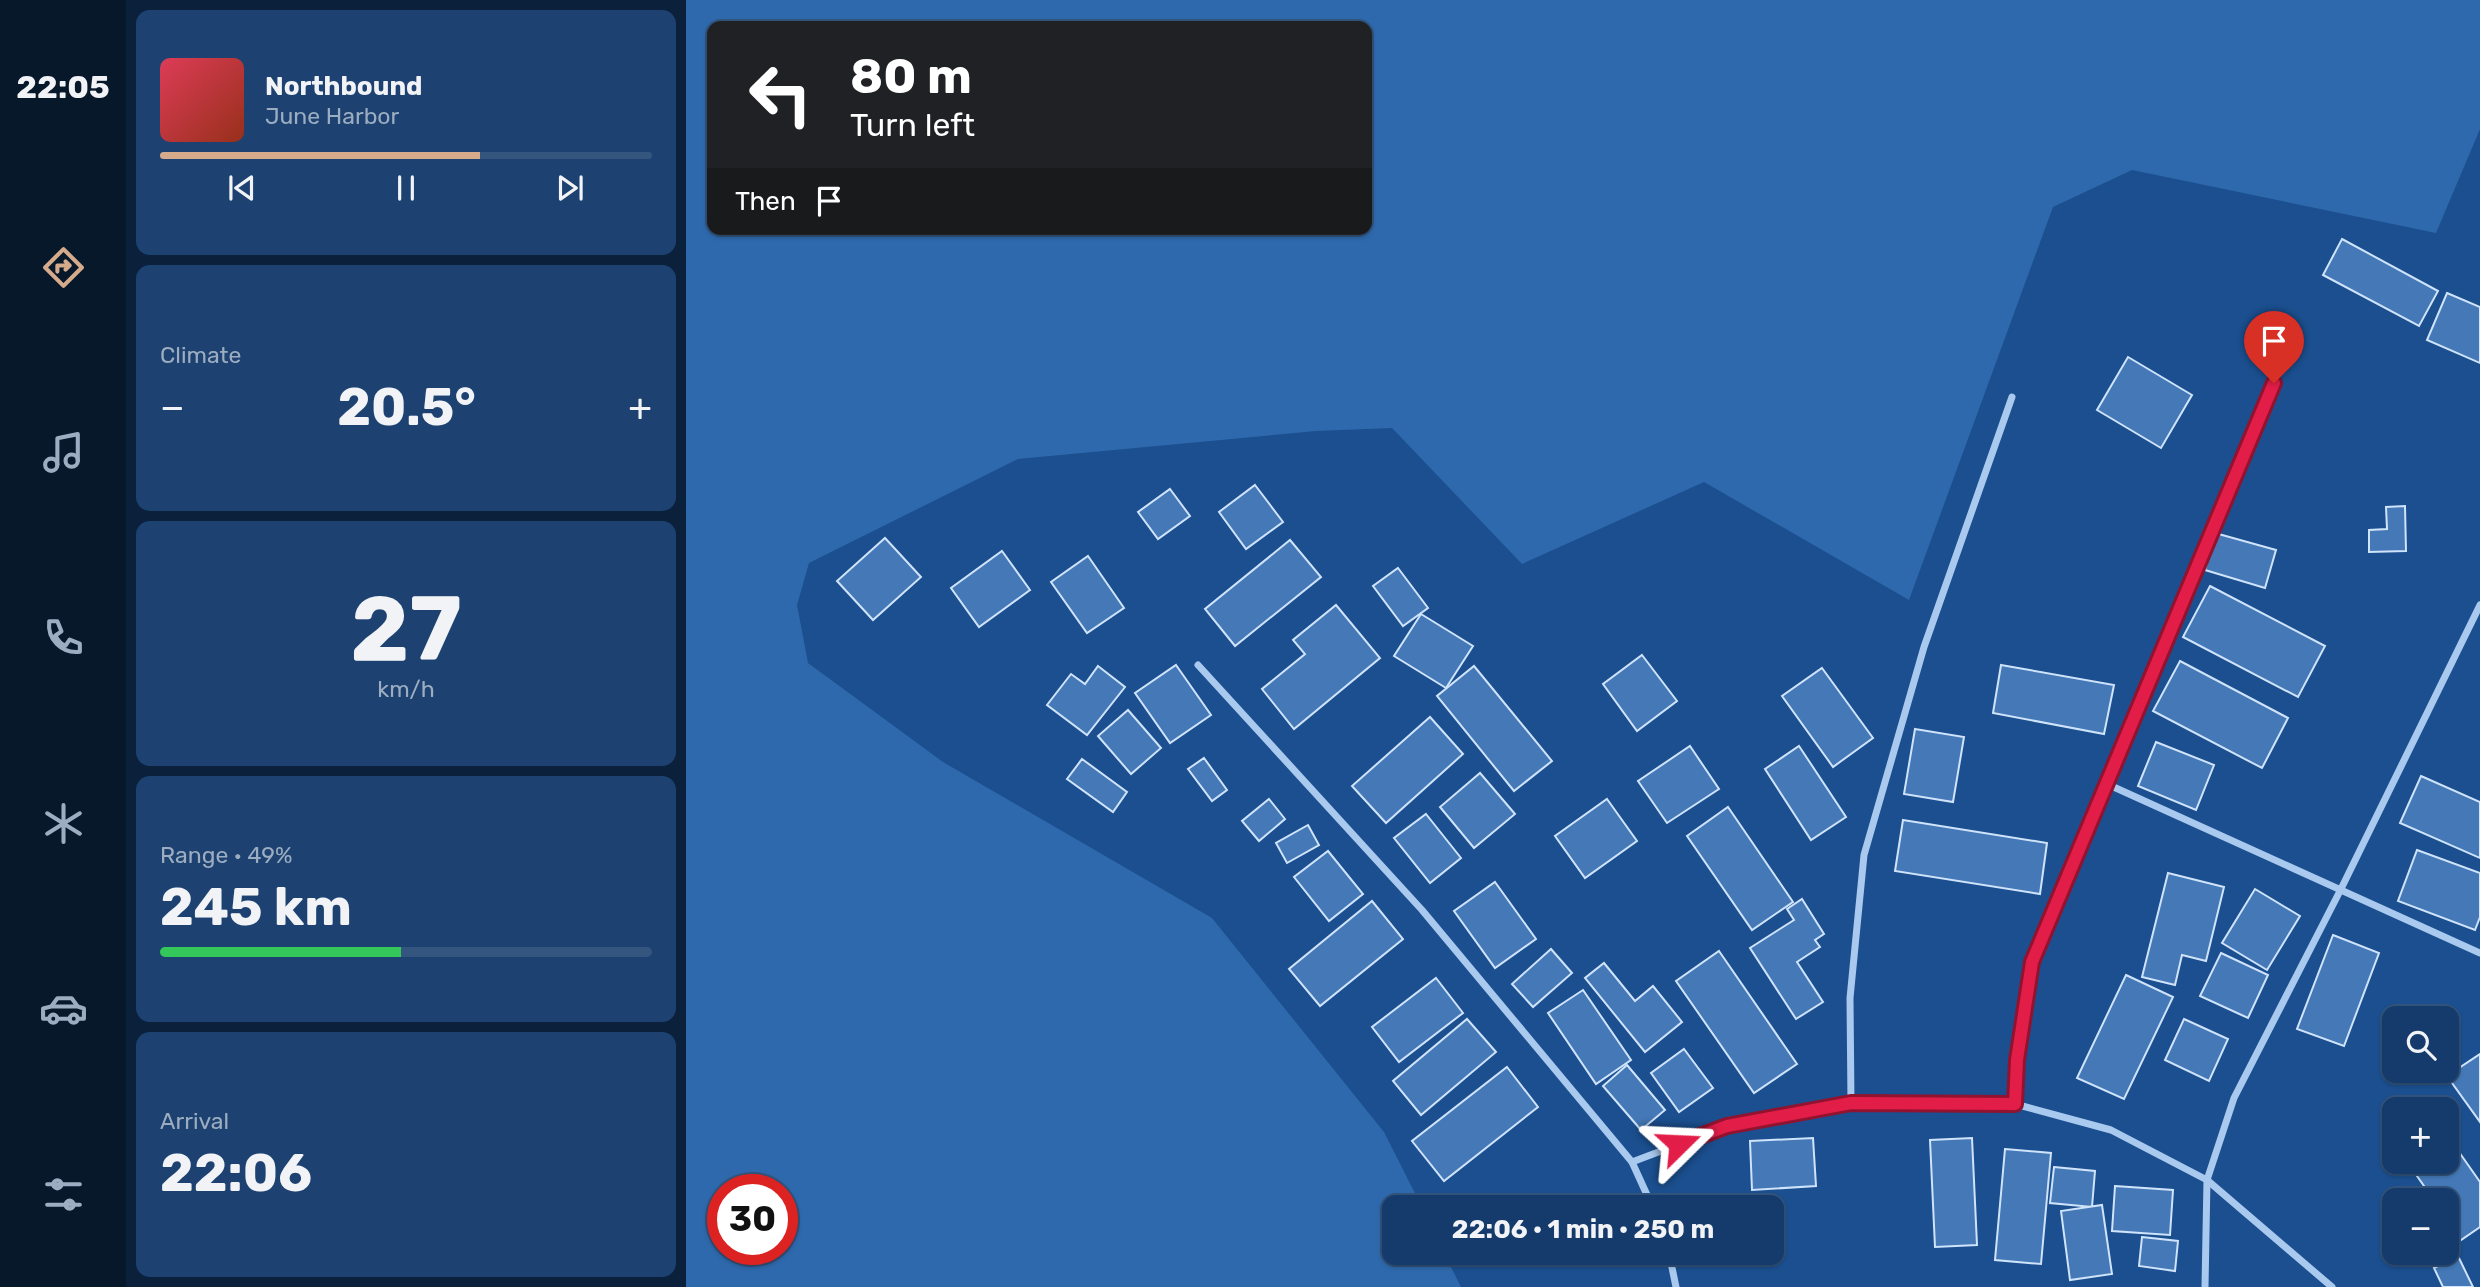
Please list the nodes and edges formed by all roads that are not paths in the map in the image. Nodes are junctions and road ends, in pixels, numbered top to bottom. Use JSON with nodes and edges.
{"nodes":[{"id":1,"x":2294,"y":332,"type":"dead end"},
{"id":2,"x":2012,"y":397,"type":"dead end"},
{"id":3,"x":2480,"y":605,"type":"edge"},
{"id":4,"x":1198,"y":665,"type":"dead end"},
{"id":5,"x":2107,"y":784,"type":"junction"},
{"id":6,"x":2341,"y":889,"type":"junction"},
{"id":7,"x":2480,"y":953,"type":"edge"},
{"id":8,"x":1851,"y":1103,"type":"junction"},
{"id":9,"x":2015,"y":1104,"type":"junction"},
{"id":10,"x":1632,"y":1161,"type":"junction"},
{"id":11,"x":2207,"y":1180,"type":"junction"},
{"id":12,"x":1648,"y":1195,"type":"edge"},
{"id":13,"x":1671,"y":1265,"type":"edge"},
{"id":14,"x":1676,"y":1287,"type":"edge"},
{"id":15,"x":2205,"y":1287,"type":"edge"},
{"id":16,"x":2332,"y":1287,"type":"edge"}],
"edges":[{"from":1,"to":5,"type":"street"},
{"from":2,"to":8,"type":"street"},
{"from":3,"to":6,"type":"street"},
{"from":4,"to":10,"type":"street"},
{"from":5,"to":6,"type":"street"},
{"from":5,"to":9,"type":"street"},
{"from":6,"to":7,"type":"street"},
{"from":6,"to":11,"type":"street"},
{"from":8,"to":9,"type":"street"},
{"from":8,"to":10,"type":"street"},
{"from":9,"to":11,"type":"street"},
{"from":10,"to":12,"type":"street"},
{"from":11,"to":15,"type":"street"},
{"from":11,"to":16,"type":"street"},
{"from":13,"to":14,"type":"street"}]}
